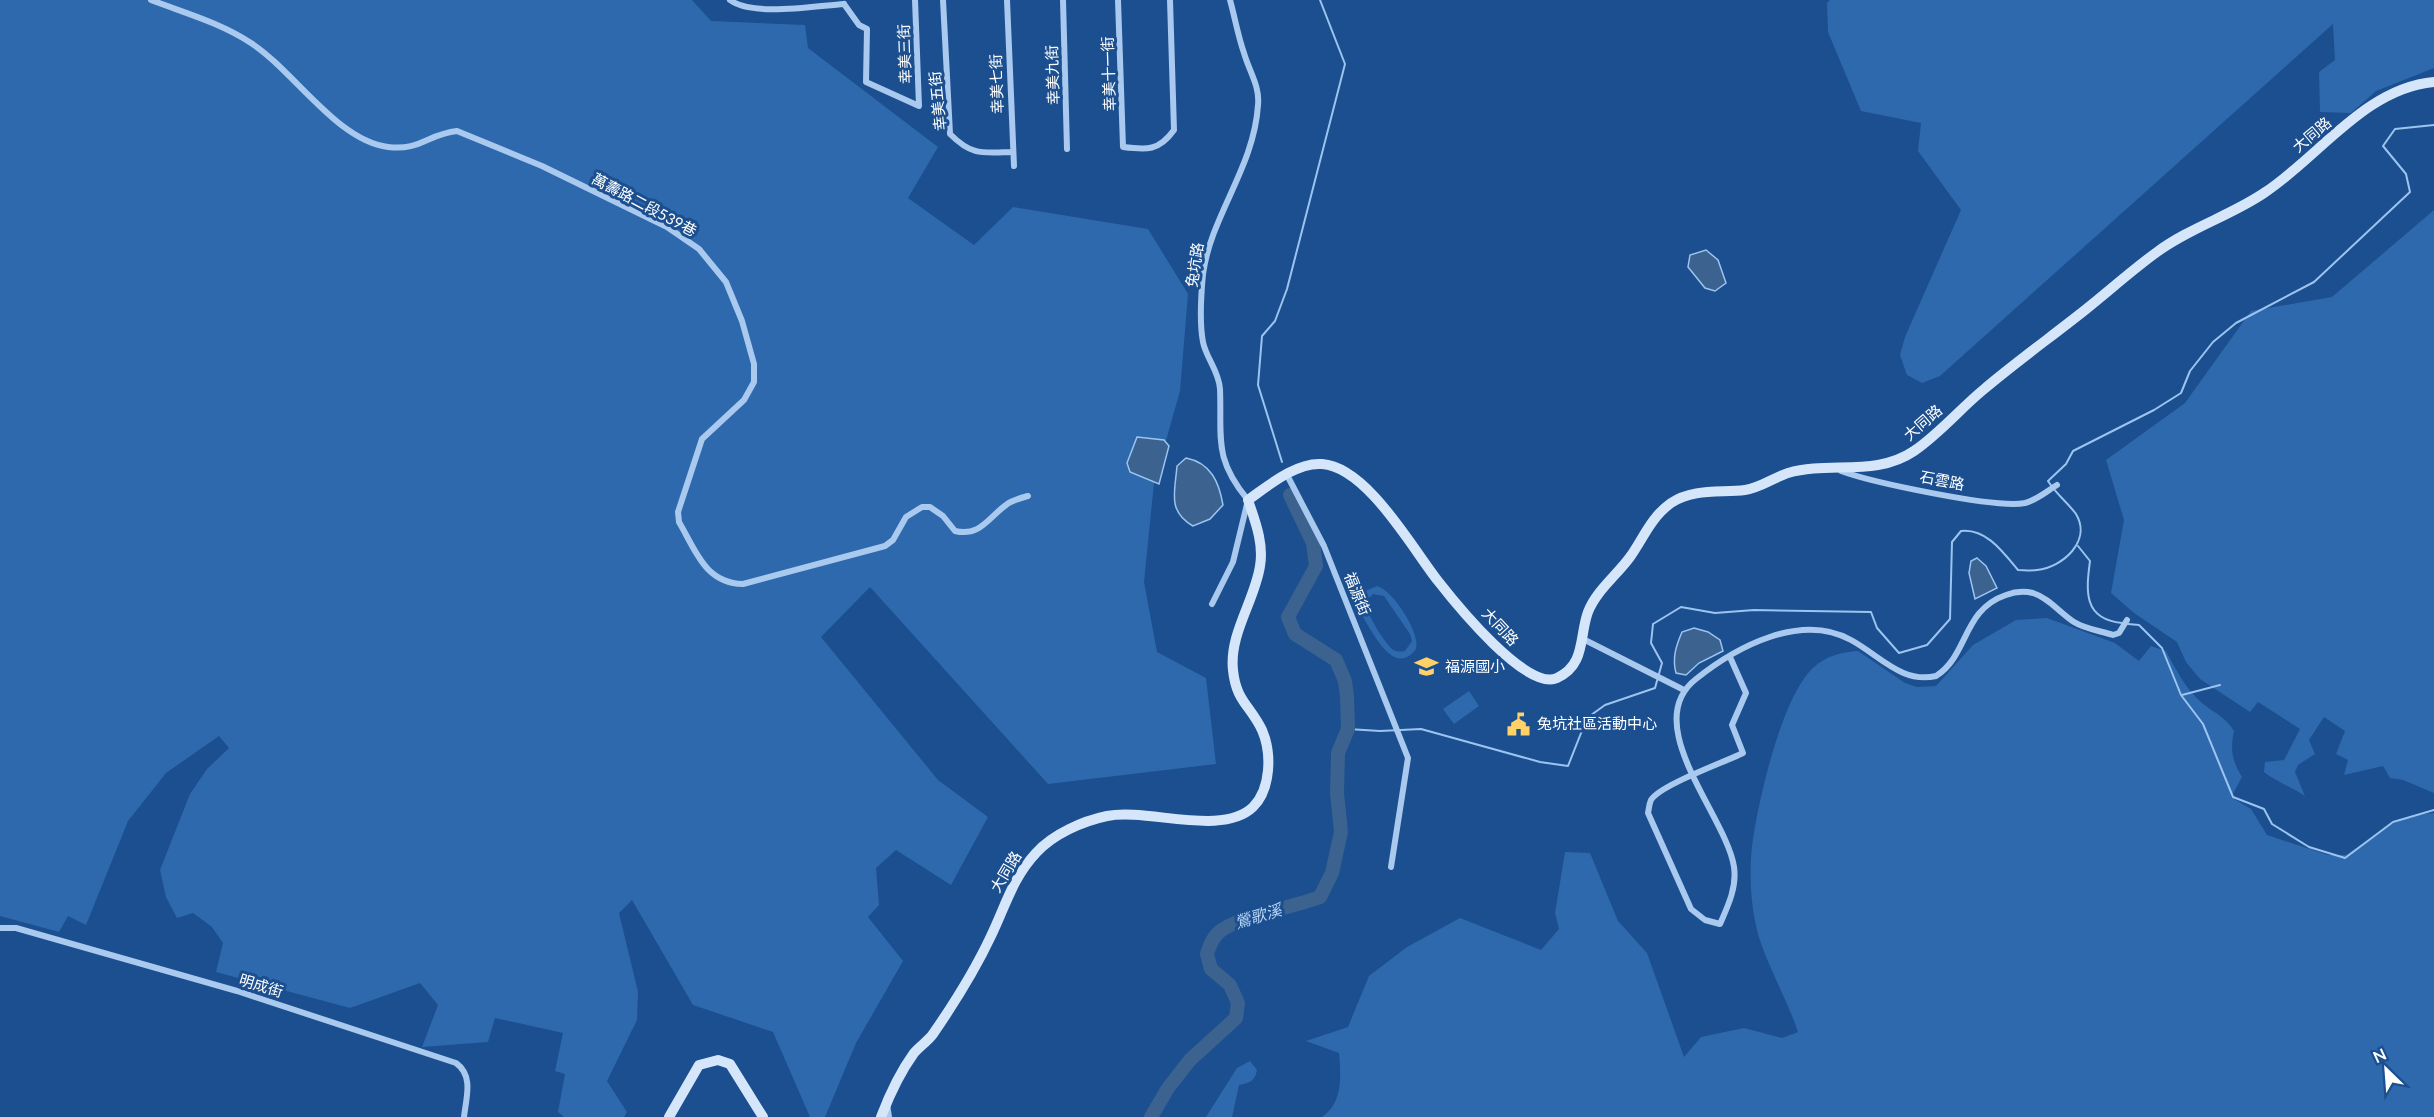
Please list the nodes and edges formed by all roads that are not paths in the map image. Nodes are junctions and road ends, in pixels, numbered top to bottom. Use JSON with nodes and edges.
{"nodes":[{"id":1,"x":151,"y":0,"type":"edge"},
{"id":2,"x":730,"y":0,"type":"edge"},
{"id":3,"x":915,"y":0,"type":"edge"},
{"id":4,"x":942,"y":0,"type":"edge"},
{"id":5,"x":1007,"y":0,"type":"edge"},
{"id":6,"x":1063,"y":0,"type":"edge"},
{"id":7,"x":1119,"y":0,"type":"edge"},
{"id":8,"x":1170,"y":0,"type":"edge"},
{"id":9,"x":1230,"y":0,"type":"edge"},
{"id":10,"x":844,"y":2,"type":"edge"},
{"id":11,"x":2434,"y":82,"type":"edge"},
{"id":12,"x":1067,"y":149,"type":"dead end"},
{"id":13,"x":1012,"y":152,"type":"junction"},
{"id":14,"x":1014,"y":166,"type":"dead end"},
{"id":15,"x":1834,"y":468,"type":"junction"},
{"id":16,"x":1287,"y":475,"type":"junction"},
{"id":17,"x":2057,"y":485,"type":"dead end"},
{"id":18,"x":1028,"y":496,"type":"dead end"},
{"id":19,"x":1248,"y":500,"type":"junction"},
{"id":20,"x":1212,"y":604,"type":"dead end"},
{"id":21,"x":2127,"y":620,"type":"dead end"},
{"id":22,"x":1583,"y":639,"type":"junction"},
{"id":23,"x":1730,"y":657,"type":"junction"},
{"id":24,"x":1684,"y":690,"type":"junction"},
{"id":25,"x":1694,"y":776,"type":"junction"},
{"id":26,"x":1391,"y":867,"type":"dead end"},
{"id":27,"x":0,"y":928,"type":"edge"},
{"id":28,"x":887,"y":1103,"type":"junction"},
{"id":29,"x":464,"y":1117,"type":"edge"},
{"id":30,"x":669,"y":1117,"type":"edge"},
{"id":31,"x":763,"y":1117,"type":"edge"},
{"id":32,"x":881,"y":1117,"type":"edge"},
{"id":33,"x":889,"y":1117,"type":"edge"}],
"edges":[{"from":1,"to":18,"type":"street","name":"萬壽路二段539巷"},
{"from":2,"to":10,"type":"street"},
{"from":3,"to":10,"type":"street","name":"幸美三街"},
{"from":4,"to":13,"type":"street","name":"幸美五街"},
{"from":5,"to":13,"type":"street","name":"幸美七街"},
{"from":6,"to":12,"type":"street","name":"幸美九街"},
{"from":7,"to":8,"type":"street","name":"幸美十一街"},
{"from":9,"to":19,"type":"street","name":"兔坑路"},
{"from":11,"to":15,"type":"street","name":"大同路"},
{"from":13,"to":14,"type":"street","name":"幸美七街"},
{"from":15,"to":17,"type":"street","name":"石雲路"},
{"from":15,"to":22,"type":"street","name":"大同路"},
{"from":16,"to":19,"type":"street","name":"大同路"},
{"from":16,"to":22,"type":"street","name":"大同路"},
{"from":16,"to":26,"type":"street","name":"福源街"},
{"from":19,"to":20,"type":"street"},
{"from":19,"to":28,"type":"street","name":"大同路"},
{"from":21,"to":23,"type":"street"},
{"from":22,"to":24,"type":"street"},
{"from":23,"to":24,"type":"street"},
{"from":23,"to":25,"type":"street"},
{"from":24,"to":25,"type":"street"},
{"from":25,"to":25,"type":"street"},
{"from":27,"to":29,"type":"street","name":"明成街"},
{"from":28,"to":32,"type":"street","name":"大同路"},
{"from":28,"to":33,"type":"street"},
{"from":30,"to":31,"type":"street"}]}
